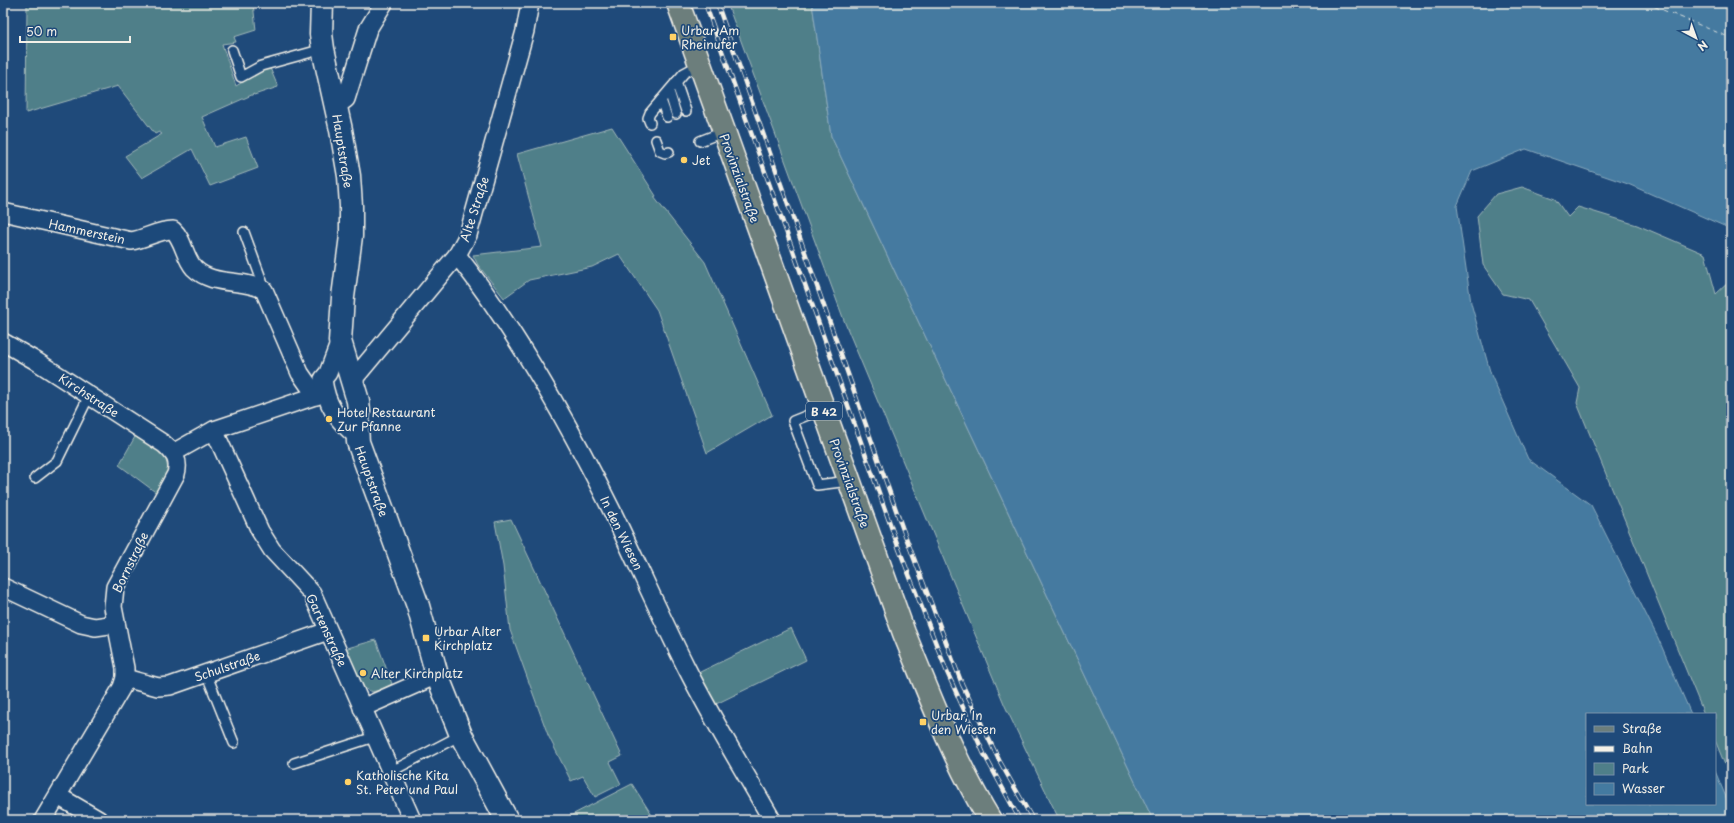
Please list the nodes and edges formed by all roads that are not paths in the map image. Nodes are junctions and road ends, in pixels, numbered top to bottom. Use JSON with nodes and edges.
{"nodes":[{"id":1,"x":322,"y":3,"type":"edge"},
{"id":2,"x":384,"y":3,"type":"edge"},
{"id":3,"x":530,"y":3,"type":"edge"},
{"id":4,"x":678,"y":3,"type":"edge"},
{"id":5,"x":322,"y":49,"type":"junction"},
{"id":6,"x":232,"y":50,"type":"dead end"},
{"id":7,"x":699,"y":65,"type":"junction"},
{"id":8,"x":676,"y":82,"type":"junction"},
{"id":9,"x":669,"y":91,"type":"junction"},
{"id":10,"x":661,"y":100,"type":"junction"},
{"id":11,"x":336,"y":106,"type":"junction"},
{"id":12,"x":686,"y":111,"type":"dead end"},
{"id":13,"x":676,"y":114,"type":"dead end"},
{"id":14,"x":667,"y":118,"type":"dead end"},
{"id":15,"x":650,"y":123,"type":"dead end"},
{"id":16,"x":723,"y":132,"type":"junction"},
{"id":17,"x":656,"y":140,"type":"dead end"},
{"id":18,"x":700,"y":141,"type":"dead end"},
{"id":19,"x":669,"y":152,"type":"dead end"},
{"id":20,"x":3,"y":212,"type":"edge"},
{"id":21,"x":244,"y":232,"type":"dead end"},
{"id":22,"x":457,"y":255,"type":"junction"},
{"id":23,"x":260,"y":288,"type":"junction"},
{"id":24,"x":340,"y":341,"type":"junction"},
{"id":25,"x":3,"y":342,"type":"edge"},
{"id":26,"x":352,"y":381,"type":"junction"},
{"id":27,"x":320,"y":395,"type":"junction"},
{"id":28,"x":90,"y":396,"type":"junction"},
{"id":29,"x":823,"y":408,"type":"junction"},
{"id":30,"x":214,"y":430,"type":"junction"},
{"id":31,"x":357,"y":436,"type":"junction"},
{"id":32,"x":173,"y":453,"type":"junction"},
{"id":33,"x":35,"y":478,"type":"dead end"},
{"id":34,"x":849,"y":482,"type":"junction"},
{"id":35,"x":3,"y":587,"type":"edge"},
{"id":36,"x":116,"y":624,"type":"junction"},
{"id":37,"x":328,"y":631,"type":"junction"},
{"id":38,"x":206,"y":673,"type":"junction"},
{"id":39,"x":437,"y":676,"type":"junction"},
{"id":40,"x":125,"y":678,"type":"junction"},
{"id":41,"x":362,"y":708,"type":"junction"},
{"id":42,"x":461,"y":735,"type":"junction"},
{"id":43,"x":374,"y":737,"type":"junction"},
{"id":44,"x":234,"y":743,"type":"dead end"},
{"id":45,"x":294,"y":763,"type":"dead end"},
{"id":46,"x":390,"y":772,"type":"junction"},
{"id":47,"x":58,"y":796,"type":"junction"},
{"id":48,"x":43,"y":820,"type":"edge"},
{"id":49,"x":99,"y":820,"type":"edge"},
{"id":50,"x":412,"y":820,"type":"edge"},
{"id":51,"x":507,"y":820,"type":"edge"},
{"id":52,"x":772,"y":820,"type":"edge"},
{"id":53,"x":990,"y":820,"type":"edge"}],
"edges":[{"from":1,"to":5,"type":"street","name":"Hauptstraße"},
{"from":2,"to":11,"type":"street"},
{"from":3,"to":22,"type":"street","name":"Alte Straße"},
{"from":4,"to":7,"type":"main road","name":"Provinzialstraße","number":"B 42"},
{"from":5,"to":6,"type":"lane"},
{"from":5,"to":11,"type":"street","name":"Hauptstraße"},
{"from":7,"to":8,"type":"lane"},
{"from":7,"to":16,"type":"main road","name":"Provinzialstraße","number":"B 42"},
{"from":8,"to":9,"type":"lane"},
{"from":8,"to":12,"type":"lane"},
{"from":9,"to":10,"type":"lane"},
{"from":9,"to":13,"type":"lane"},
{"from":10,"to":14,"type":"lane"},
{"from":10,"to":15,"type":"lane"},
{"from":11,"to":24,"type":"street","name":"Hauptstraße"},
{"from":16,"to":18,"type":"lane"},
{"from":16,"to":29,"type":"main road","name":"Provinzialstraße","number":"B 42"},
{"from":17,"to":19,"type":"lane"},
{"from":20,"to":23,"type":"street","name":"Hammerstein"},
{"from":21,"to":23,"type":"lane"},
{"from":22,"to":26,"type":"street","name":"Alte Straße"},
{"from":22,"to":52,"type":"street","name":"In den Wiesen"},
{"from":23,"to":27,"type":"street"},
{"from":24,"to":26,"type":"street","name":"Hauptstraße"},
{"from":24,"to":27,"type":"street"},
{"from":25,"to":28,"type":"street","name":"Kirchstraße"},
{"from":26,"to":31,"type":"street","name":"Hauptstraße"},
{"from":27,"to":30,"type":"street"},
{"from":27,"to":31,"type":"street"},
{"from":28,"to":32,"type":"street","name":"Kirchstraße"},
{"from":28,"to":33,"type":"lane"},
{"from":29,"to":34,"type":"main road","name":"Provinzialstraße","number":"B 42"},
{"from":29,"to":34,"type":"lane"},
{"from":30,"to":32,"type":"street"},
{"from":30,"to":37,"type":"street","name":"Gartenstraße"},
{"from":31,"to":39,"type":"street","name":"Hauptstraße"},
{"from":32,"to":36,"type":"street","name":"Bornstraße"},
{"from":34,"to":53,"type":"main road","name":"Provinzialstraße","number":"B 42"},
{"from":35,"to":36,"type":"street"},
{"from":36,"to":40,"type":"street","name":"Bornstraße"},
{"from":37,"to":38,"type":"street","name":"Schulstraße"},
{"from":37,"to":41,"type":"street","name":"Gartenstraße"},
{"from":38,"to":40,"type":"street","name":"Schulstraße"},
{"from":38,"to":44,"type":"lane"},
{"from":39,"to":41,"type":"street"},
{"from":39,"to":42,"type":"street","name":"Hauptstraße"},
{"from":40,"to":47,"type":"street"},
{"from":41,"to":43,"type":"street","name":"Gartenstraße"},
{"from":42,"to":46,"type":"lane"},
{"from":42,"to":51,"type":"street","name":"Hauptstraße"},
{"from":43,"to":45,"type":"lane"},
{"from":43,"to":46,"type":"street","name":"Gartenstraße"},
{"from":46,"to":50,"type":"street","name":"Gartenstraße"},
{"from":47,"to":48,"type":"street"},
{"from":47,"to":49,"type":"street"}]}
